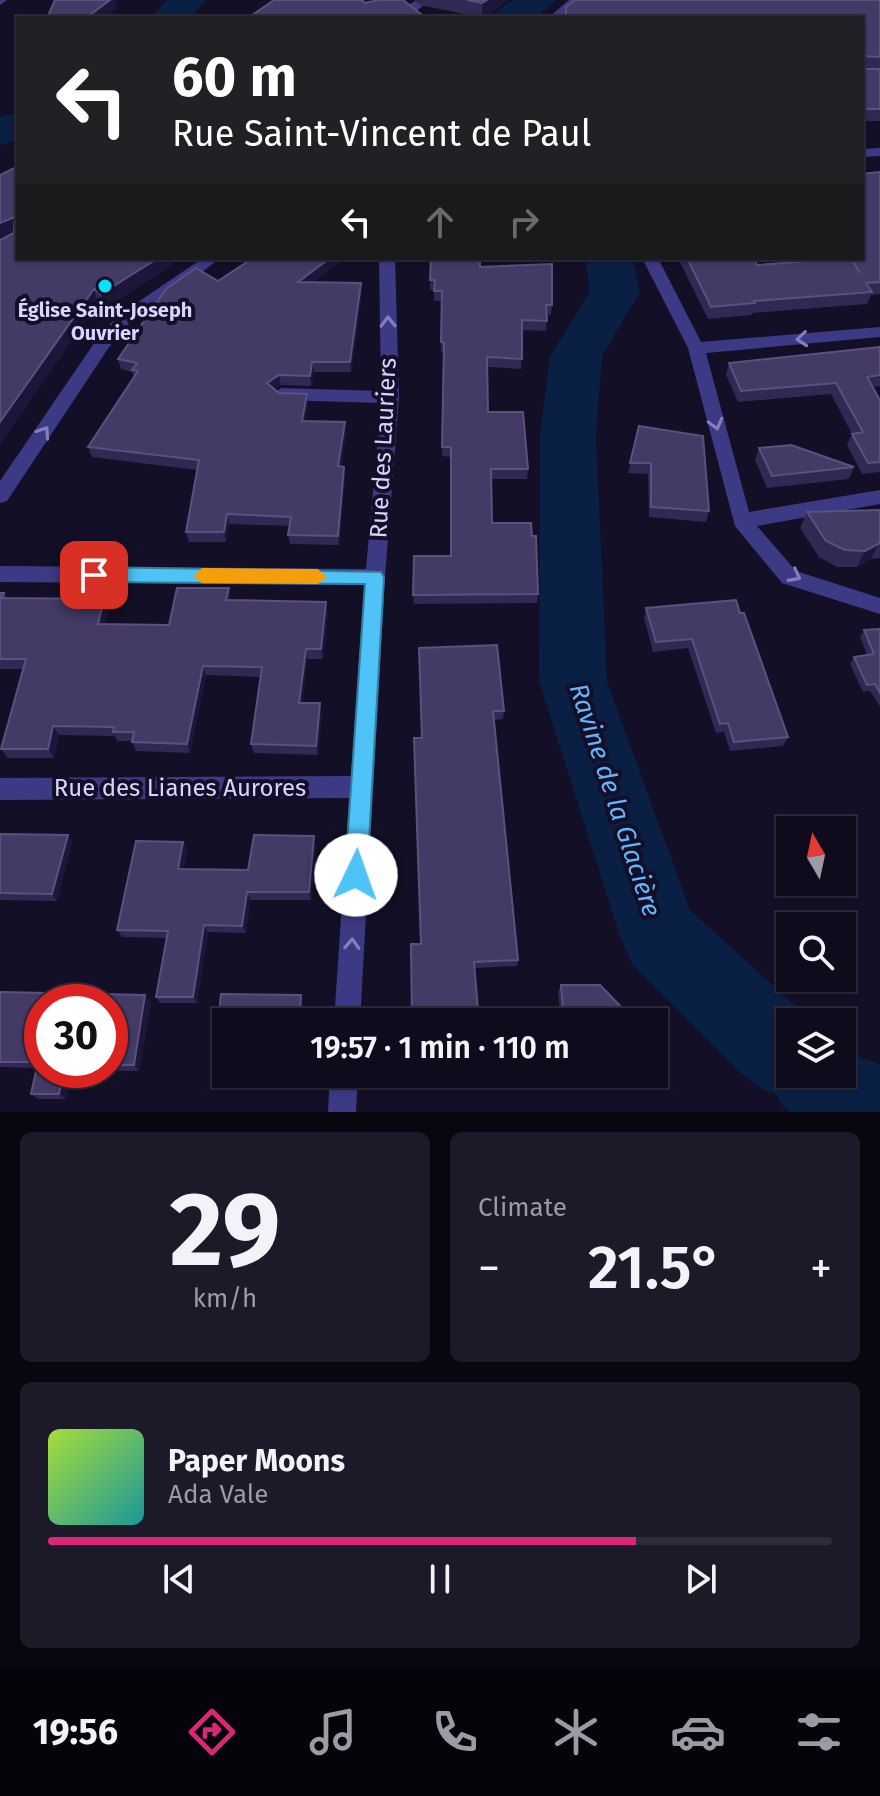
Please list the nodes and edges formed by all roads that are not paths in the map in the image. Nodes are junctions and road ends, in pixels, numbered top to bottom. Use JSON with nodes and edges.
{"nodes":[{"id":1,"x":425,"y":0,"type":"edge"},
{"id":2,"x":576,"y":0,"type":"edge"},
{"id":3,"x":406,"y":6,"type":"edge"},
{"id":4,"x":556,"y":16,"type":"edge"},
{"id":5,"x":210,"y":260,"type":"edge"},
{"id":6,"x":387,"y":260,"type":"edge"},
{"id":7,"x":651,"y":260,"type":"edge"},
{"id":8,"x":880,"y":332,"type":"edge"},
{"id":9,"x":696,"y":348,"type":"junction"},
{"id":10,"x":281,"y":394,"type":"edge"},
{"id":11,"x":390,"y":397,"type":"junction"},
{"id":12,"x":0,"y":496,"type":"edge"},
{"id":13,"x":880,"y":497,"type":"edge"},
{"id":14,"x":742,"y":521,"type":"junction"},
{"id":15,"x":0,"y":574,"type":"edge"},
{"id":16,"x":375,"y":577,"type":"junction"},
{"id":17,"x":880,"y":606,"type":"edge"},
{"id":18,"x":361,"y":787,"type":"junction"},
{"id":19,"x":0,"y":789,"type":"edge"},
{"id":20,"x":348,"y":1008,"type":"edge"},
{"id":21,"x":343,"y":1088,"type":"edge"},
{"id":22,"x":342,"y":1112,"type":"edge"}],
"edges":[{"from":1,"to":3,"type":"street"},
{"from":2,"to":4,"type":"street"},
{"from":12,"to":5,"type":"street","one_way":true},
{"from":11,"to":6,"type":"street","name":"Rue des Lauriers","one_way":true},
{"from":7,"to":9,"type":"street"},
{"from":8,"to":9,"type":"street","one_way":true},
{"from":9,"to":14,"type":"street","one_way":true},
{"from":10,"to":11,"type":"street"},
{"from":11,"to":16,"type":"street","name":"Rue des Lauriers"},
{"from":13,"to":14,"type":"street"},
{"from":14,"to":17,"type":"street","one_way":true},
{"from":15,"to":16,"type":"street"},
{"from":16,"to":18,"type":"street","name":"Rue des Lauriers"},
{"from":18,"to":19,"type":"street","name":"Rue des Lianes Aurores"},
{"from":20,"to":18,"type":"street","name":"Rue des Lauriers","one_way":true},
{"from":21,"to":22,"type":"street"}]}
